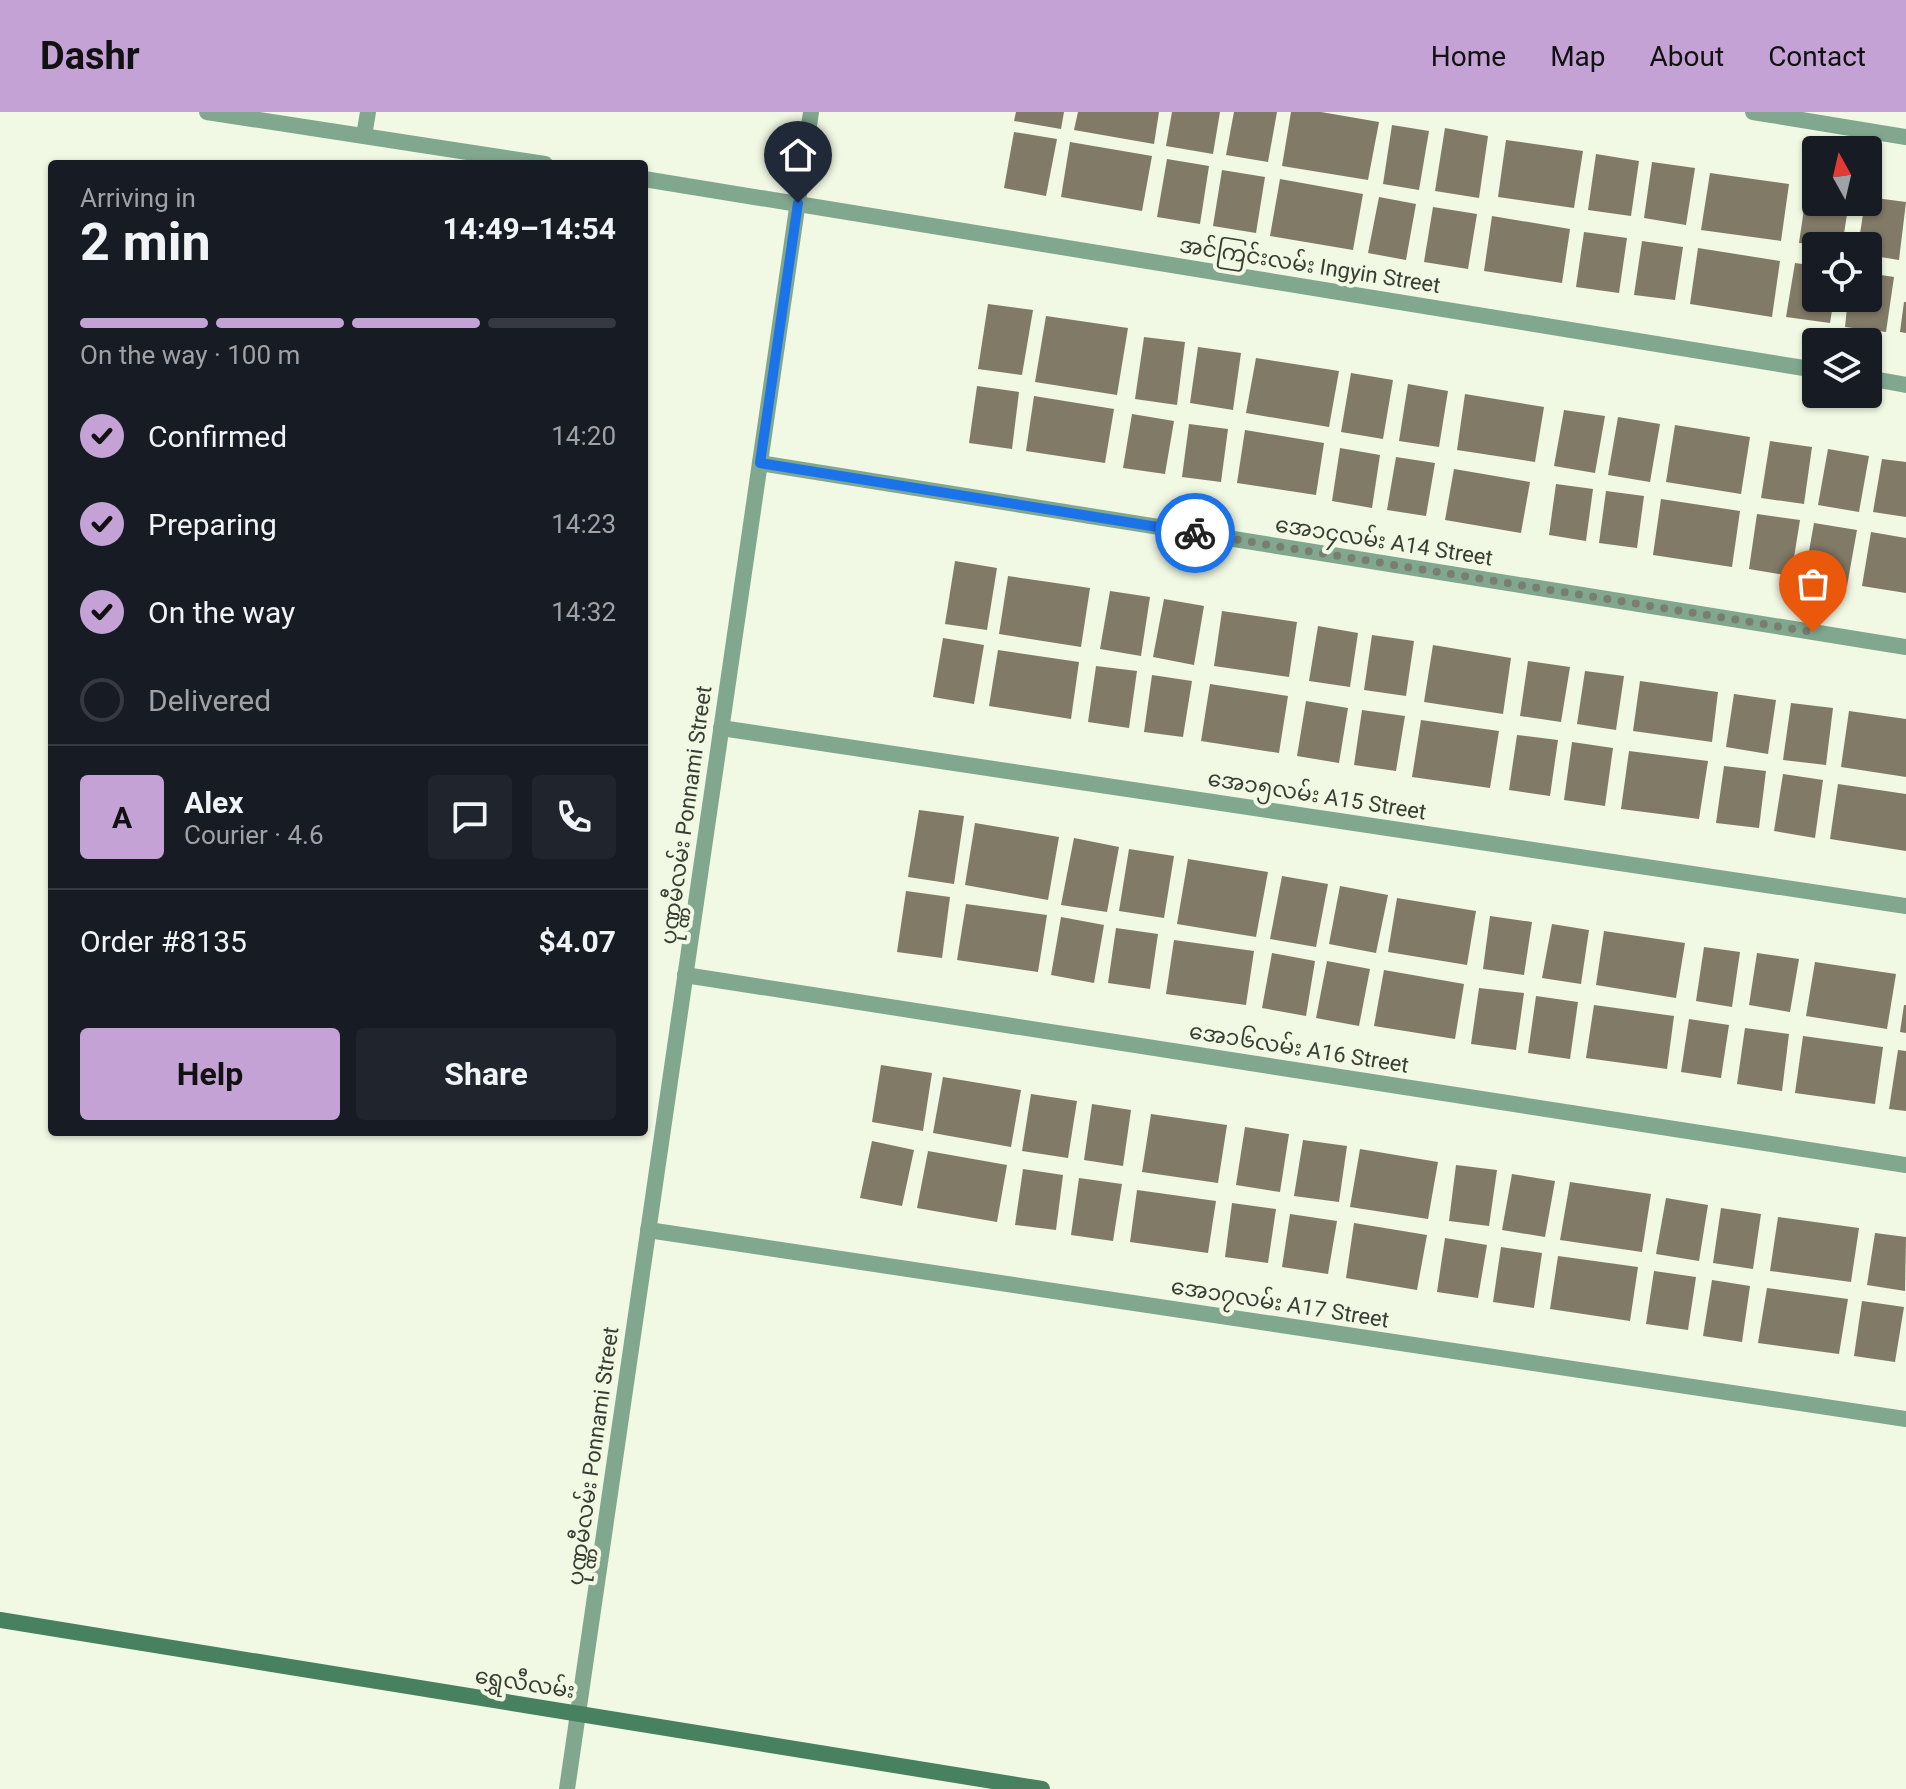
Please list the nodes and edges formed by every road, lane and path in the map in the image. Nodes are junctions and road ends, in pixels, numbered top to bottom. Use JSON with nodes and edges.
{"nodes":[{"id":1,"x":207,"y":112,"type":"edge"},
{"id":2,"x":368,"y":112,"type":"edge"},
{"id":3,"x":811,"y":112,"type":"edge"},
{"id":4,"x":1753,"y":112,"type":"edge"},
{"id":5,"x":364,"y":136,"type":"junction"},
{"id":6,"x":1906,"y":137,"type":"edge"},
{"id":7,"x":519,"y":160,"type":"edge"},
{"id":8,"x":648,"y":180,"type":"edge"},
{"id":9,"x":798,"y":203,"type":"junction"},
{"id":10,"x":1802,"y":368,"type":"edge"},
{"id":11,"x":1882,"y":381,"type":"edge"},
{"id":12,"x":1906,"y":385,"type":"edge"},
{"id":13,"x":760,"y":463,"type":"junction"},
{"id":14,"x":1906,"y":647,"type":"edge"},
{"id":15,"x":721,"y":728,"type":"junction"},
{"id":16,"x":1906,"y":906,"type":"edge"},
{"id":17,"x":685,"y":975,"type":"junction"},
{"id":18,"x":1906,"y":1165,"type":"edge"},
{"id":19,"x":648,"y":1230,"type":"junction"},
{"id":20,"x":1906,"y":1419,"type":"edge"},
{"id":21,"x":0,"y":1620,"type":"edge"},
{"id":22,"x":577,"y":1714,"type":"junction"},
{"id":23,"x":567,"y":1789,"type":"edge"},
{"id":24,"x":1042,"y":1789,"type":"edge"}],
"edges":[{"from":1,"to":5,"type":"street"},
{"from":2,"to":5,"type":"street"},
{"from":3,"to":9,"type":"street","name":"ပုဏ္ဏမီလမ်း Ponnami Street"},
{"from":4,"to":6,"type":"street"},
{"from":5,"to":7,"type":"street"},
{"from":8,"to":9,"type":"street","name":"အင်ကြင်းလမ်း Ingyin Street"},
{"from":9,"to":10,"type":"street","name":"အင်ကြင်းလမ်း Ingyin Street"},
{"from":9,"to":13,"type":"street","name":"ပုဏ္ဏမီလမ်း Ponnami Street"},
{"from":11,"to":12,"type":"street"},
{"from":13,"to":14,"type":"street","name":"အေ၁၄လမ်း A14 Street"},
{"from":13,"to":15,"type":"street","name":"ပုဏ္ဏမီလမ်း Ponnami Street"},
{"from":15,"to":16,"type":"street","name":"အေ၁၅လမ်း A15 Street"},
{"from":15,"to":17,"type":"street","name":"ပုဏ္ဏမီလမ်း Ponnami Street"},
{"from":17,"to":18,"type":"street","name":"အေ၁၆လမ်း A16 Street"},
{"from":17,"to":19,"type":"street","name":"ပုဏ္ဏမီလမ်း Ponnami Street"},
{"from":19,"to":20,"type":"street","name":"အေ၁၇လမ်း A17 Street"},
{"from":19,"to":22,"type":"street","name":"ပုဏ္ဏမီလမ်း Ponnami Street"},
{"from":21,"to":22,"type":"street","name":"ရွှေလီလမ်း"},
{"from":22,"to":23,"type":"street","name":"ပုဏ္ဏမီလမ်း Ponnami Street"},
{"from":22,"to":24,"type":"street","name":"ရွှေလီလမ်း"}]}
